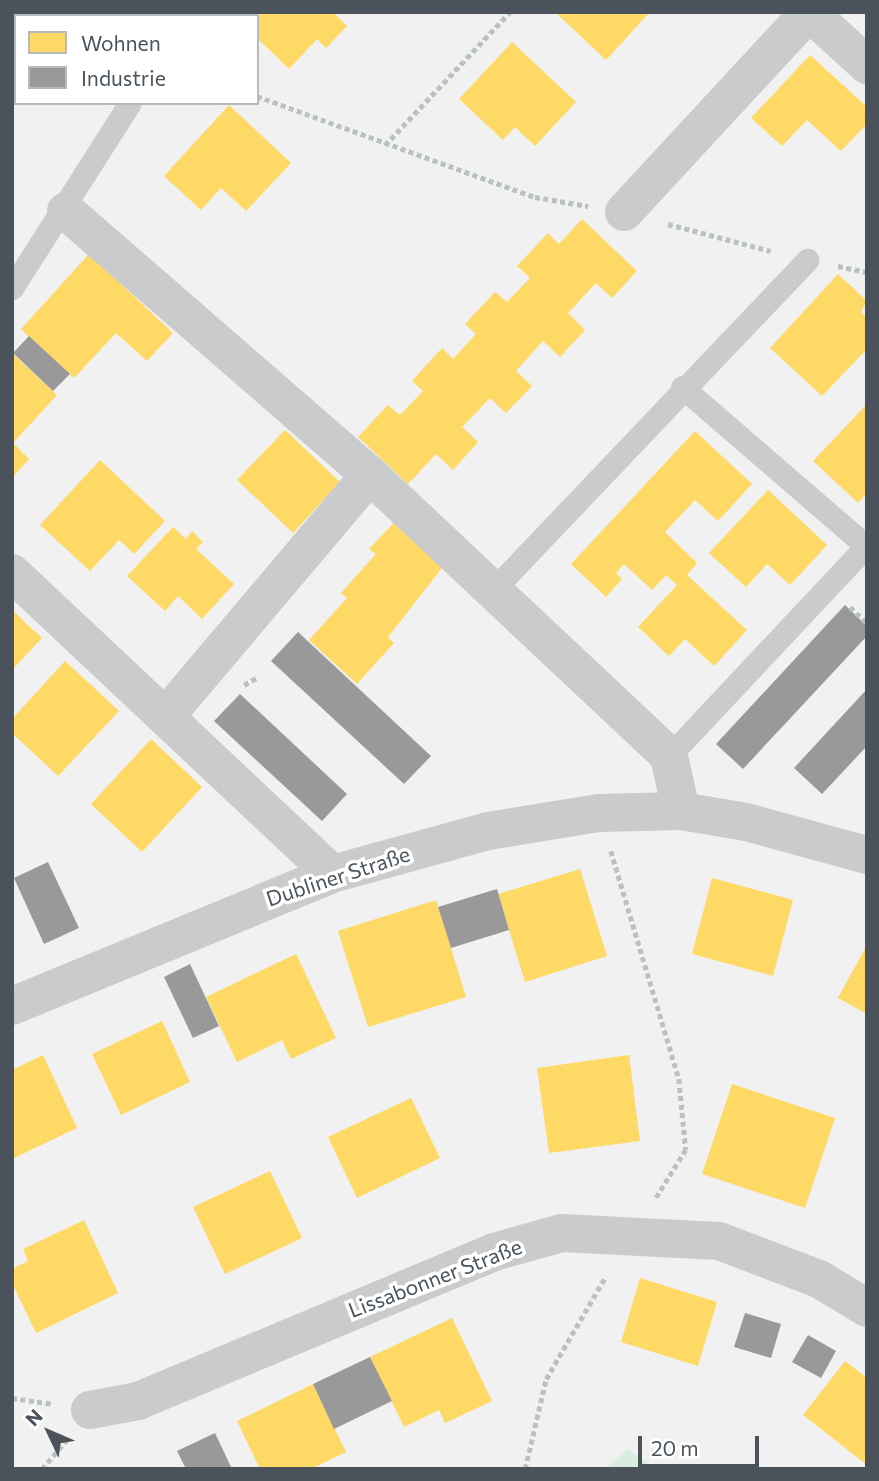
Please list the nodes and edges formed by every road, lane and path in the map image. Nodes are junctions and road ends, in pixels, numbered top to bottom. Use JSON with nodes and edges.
{"nodes":[{"id":1,"x":510,"y":12,"type":"edge"},
{"id":2,"x":867,"y":65,"type":"edge"},
{"id":3,"x":259,"y":97,"type":"edge"},
{"id":4,"x":129,"y":105,"type":"edge"},
{"id":5,"x":385,"y":145,"type":"junction"},
{"id":6,"x":66,"y":211,"type":"junction"},
{"id":7,"x":624,"y":212,"type":"junction"},
{"id":8,"x":807,"y":260,"type":"junction"},
{"id":9,"x":867,"y":272,"type":"edge"},
{"id":10,"x":12,"y":288,"type":"edge"},
{"id":11,"x":682,"y":387,"type":"junction"},
{"id":12,"x":370,"y":475,"type":"junction"},
{"id":13,"x":866,"y":546,"type":"edge"},
{"id":14,"x":12,"y":573,"type":"edge"},
{"id":15,"x":493,"y":590,"type":"junction"},
{"id":16,"x":166,"y":716,"type":"junction"},
{"id":17,"x":669,"y":756,"type":"junction"},
{"id":18,"x":681,"y":811,"type":"junction"},
{"id":19,"x":599,"y":813,"type":"junction"},
{"id":20,"x":867,"y":855,"type":"edge"},
{"id":21,"x":332,"y":874,"type":"junction"},
{"id":22,"x":12,"y":1006,"type":"edge"},
{"id":23,"x":632,"y":1234,"type":"junction"},
{"id":24,"x":867,"y":1308,"type":"edge"},
{"id":25,"x":90,"y":1410,"type":"dead end"},
{"id":26,"x":525,"y":1469,"type":"edge"}],
"edges":[{"from":1,"to":5,"type":"path"},
{"from":2,"to":7,"type":"street"},
{"from":3,"to":5,"type":"path"},
{"from":4,"to":6,"type":"lane"},
{"from":5,"to":7,"type":"path"},
{"from":6,"to":10,"type":"lane"},
{"from":6,"to":12,"type":"street"},
{"from":7,"to":8,"type":"path"},
{"from":8,"to":9,"type":"path"},
{"from":8,"to":11,"type":"lane"},
{"from":11,"to":13,"type":"lane"},
{"from":11,"to":15,"type":"lane"},
{"from":12,"to":15,"type":"street"},
{"from":12,"to":16,"type":"street"},
{"from":13,"to":17,"type":"lane"},
{"from":14,"to":16,"type":"street"},
{"from":15,"to":17,"type":"street"},
{"from":16,"to":21,"type":"street"},
{"from":17,"to":18,"type":"street"},
{"from":18,"to":19,"type":"street","name":"Dubliner Straße"},
{"from":18,"to":20,"type":"street","name":"Dubliner Straße"},
{"from":19,"to":21,"type":"street","name":"Dubliner Straße"},
{"from":19,"to":23,"type":"path"},
{"from":21,"to":22,"type":"street","name":"Dubliner Straße"},
{"from":23,"to":24,"type":"street","name":"Lissabonner Straße"},
{"from":23,"to":25,"type":"street","name":"Lissabonner Straße"},
{"from":23,"to":26,"type":"path"}]}
